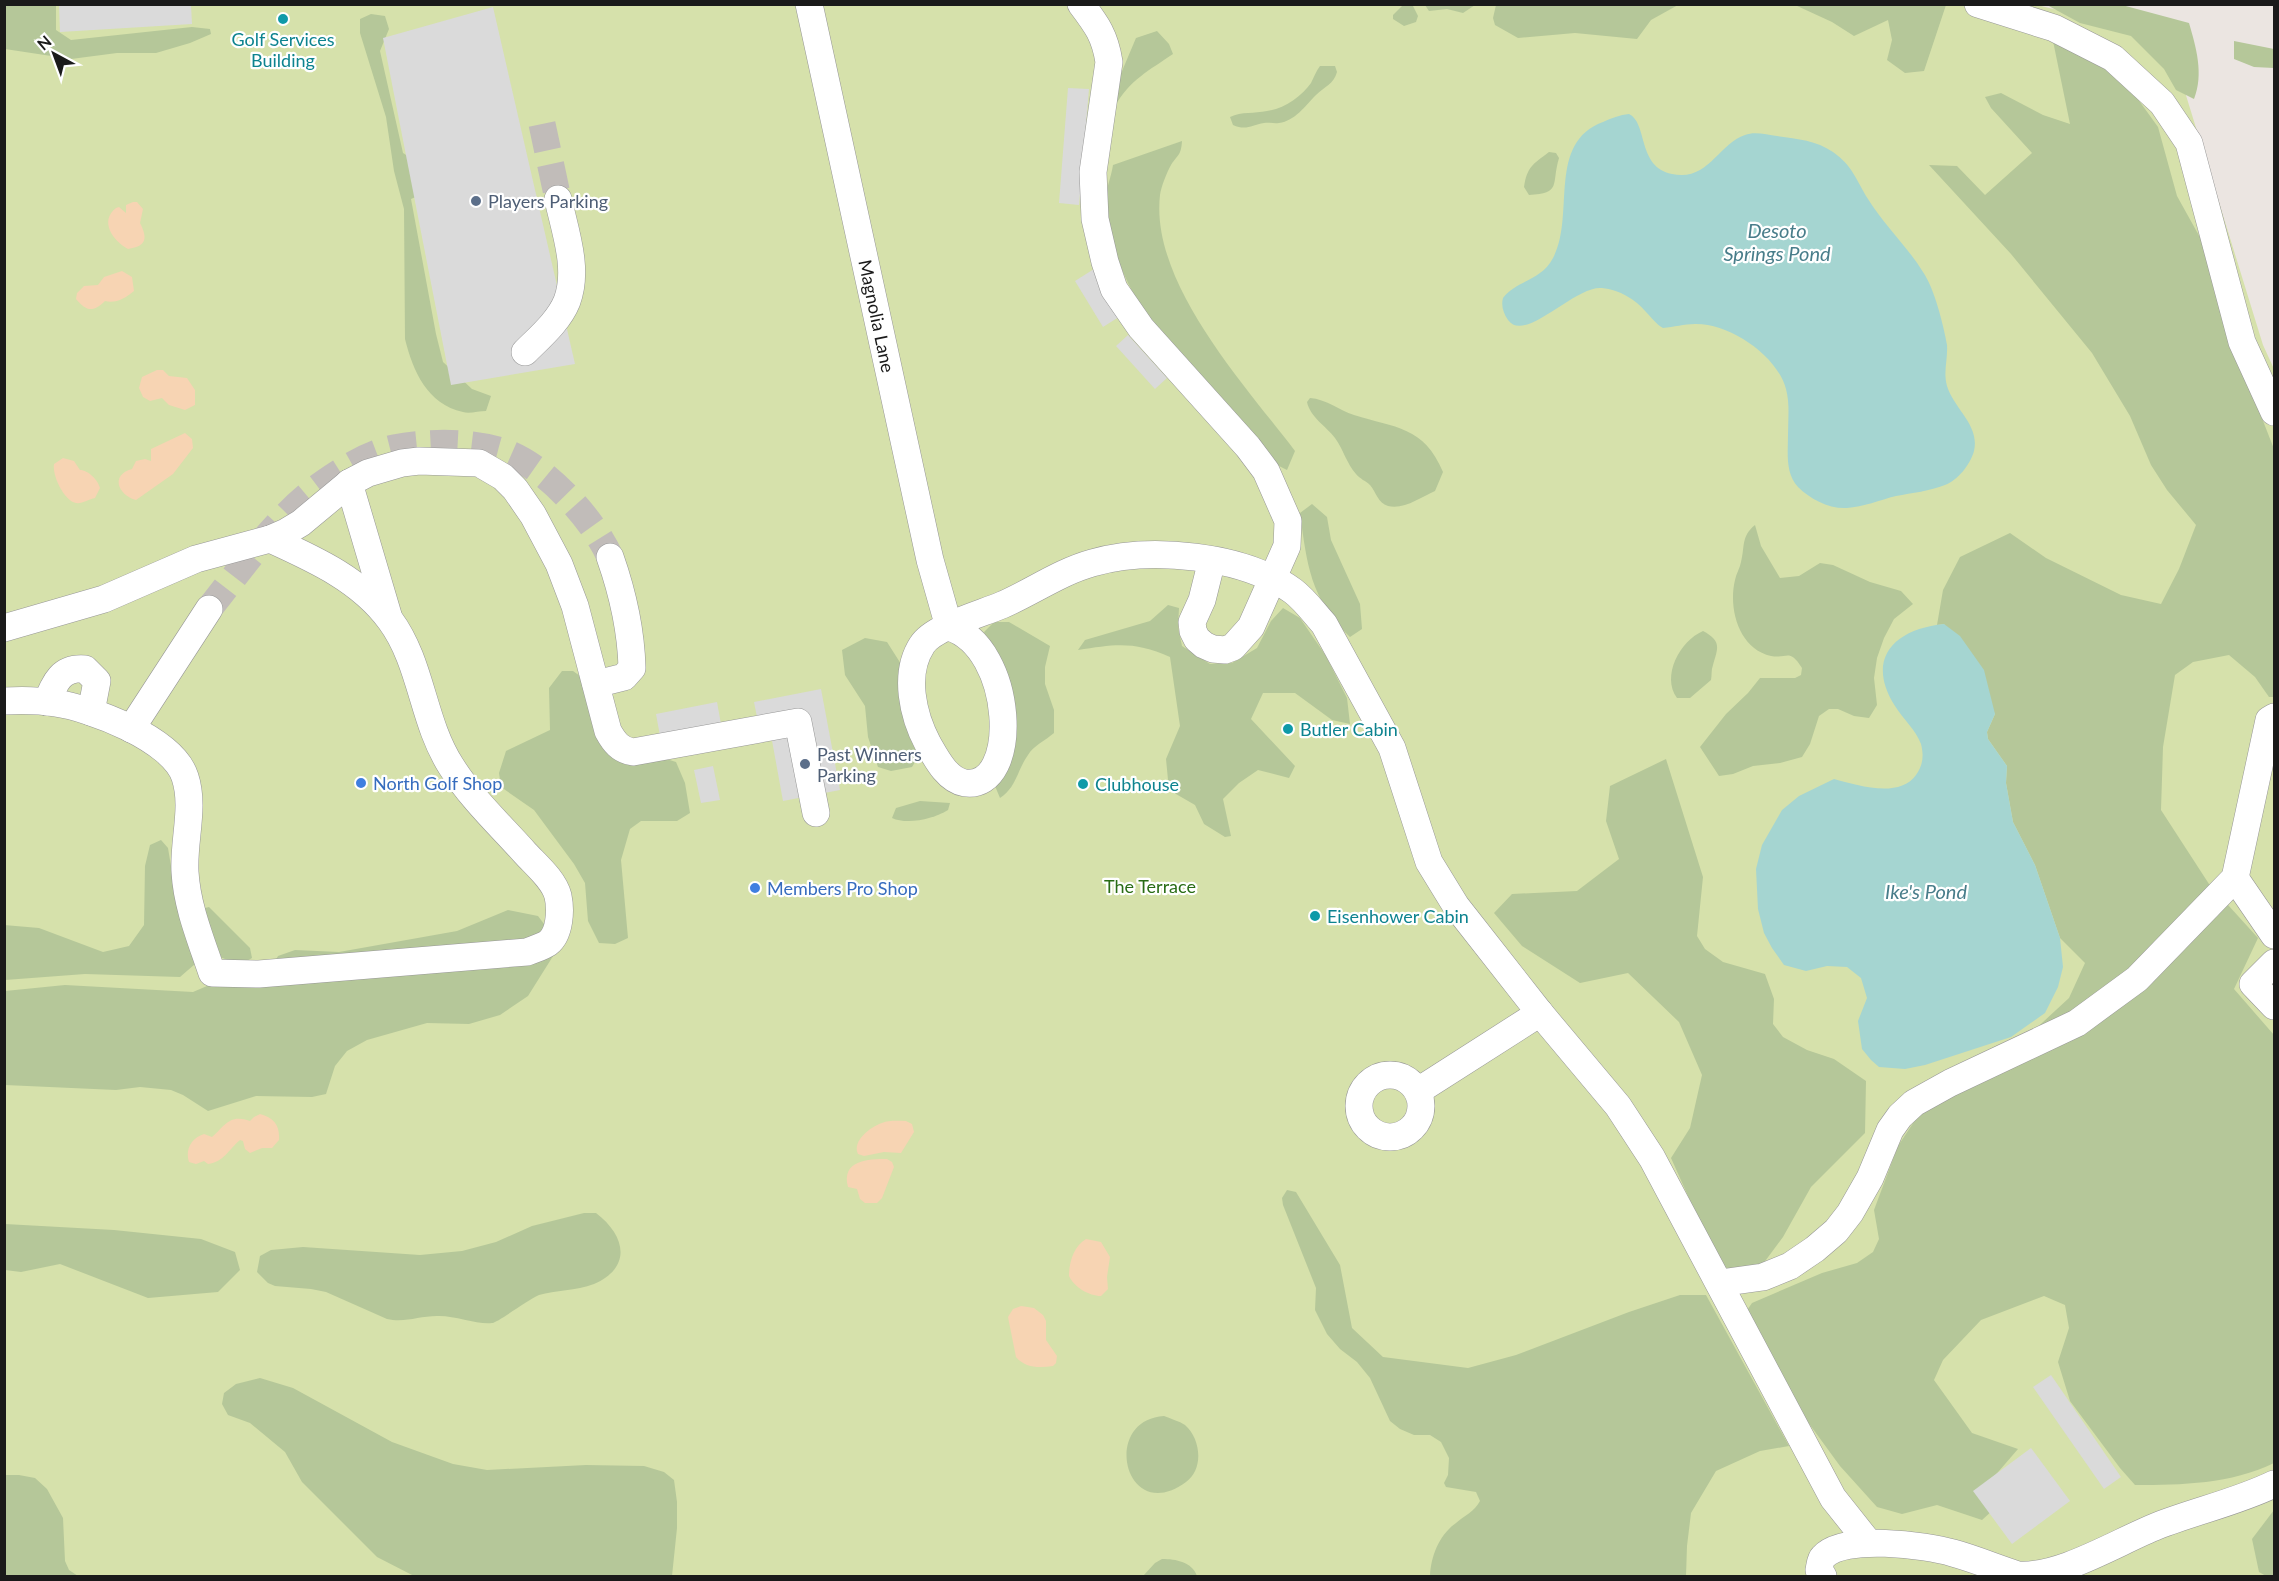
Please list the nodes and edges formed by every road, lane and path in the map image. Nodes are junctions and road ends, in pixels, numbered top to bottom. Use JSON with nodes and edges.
{"nodes":[{"id":1,"x":809,"y":4,"type":"edge"},
{"id":2,"x":1081,"y":4,"type":"edge"},
{"id":3,"x":1978,"y":4,"type":"edge"},
{"id":4,"x":558,"y":199,"type":"tunnel mouth"},
{"id":5,"x":525,"y":352,"type":"dead end"},
{"id":6,"x":2272,"y":402,"type":"edge"},
{"id":7,"x":350,"y":483,"type":"junction"},
{"id":8,"x":270,"y":539,"type":"junction"},
{"id":9,"x":610,"y":557,"type":"tunnel mouth"},
{"id":10,"x":1212,"y":560,"type":"junction"},
{"id":11,"x":1272,"y":578,"type":"junction"},
{"id":12,"x":209,"y":609,"type":"tunnel mouth"},
{"id":13,"x":390,"y":619,"type":"junction"},
{"id":14,"x":949,"y":627,"type":"junction"},
{"id":15,"x":4,"y":628,"type":"edge"},
{"id":16,"x":596,"y":684,"type":"junction"},
{"id":17,"x":4,"y":701,"type":"edge"},
{"id":18,"x":47,"y":702,"type":"junction"},
{"id":19,"x":91,"y":712,"type":"junction"},
{"id":20,"x":2274,"y":717,"type":"edge"},
{"id":21,"x":131,"y":729,"type":"junction"},
{"id":22,"x":816,"y":813,"type":"dead end"},
{"id":23,"x":2235,"y":878,"type":"junction"},
{"id":24,"x":2274,"y":935,"type":"edge"},
{"id":25,"x":2274,"y":963,"type":"edge"},
{"id":26,"x":2274,"y":1006,"type":"edge"},
{"id":27,"x":1540,"y":1013,"type":"junction"},
{"id":28,"x":1418,"y":1091,"type":"dead end"},
{"id":29,"x":1720,"y":1283,"type":"junction"},
{"id":30,"x":2274,"y":1484,"type":"edge"},
{"id":31,"x":1868,"y":1542,"type":"junction"},
{"id":32,"x":1823,"y":1576,"type":"edge"},
{"id":33,"x":2029,"y":1576,"type":"edge"}],
"edges":[{"from":1,"to":14,"type":"street","name":"Magnolia Lane"},
{"from":2,"to":11,"type":"street"},
{"from":3,"to":6,"type":"street"},
{"from":4,"to":5,"type":"street"},
{"from":7,"to":8,"type":"street"},
{"from":7,"to":13,"type":"street"},
{"from":7,"to":16,"type":"street"},
{"from":8,"to":13,"type":"street"},
{"from":8,"to":15,"type":"street"},
{"from":9,"to":16,"type":"street"},
{"from":10,"to":11,"type":"street"},
{"from":10,"to":11,"type":"street"},
{"from":10,"to":14,"type":"street"},
{"from":11,"to":27,"type":"street"},
{"from":12,"to":21,"type":"street"},
{"from":13,"to":21,"type":"street"},
{"from":14,"to":14,"type":"street"},
{"from":16,"to":22,"type":"street"},
{"from":17,"to":18,"type":"street"},
{"from":18,"to":19,"type":"street"},
{"from":18,"to":19,"type":"street"},
{"from":19,"to":21,"type":"street"},
{"from":20,"to":23,"type":"street"},
{"from":23,"to":24,"type":"street"},
{"from":23,"to":29,"type":"street"},
{"from":25,"to":26,"type":"street"},
{"from":27,"to":28,"type":"street"},
{"from":27,"to":29,"type":"street"},
{"from":29,"to":31,"type":"street"},
{"from":30,"to":33,"type":"street"},
{"from":31,"to":32,"type":"street"},
{"from":31,"to":33,"type":"street"}]}
